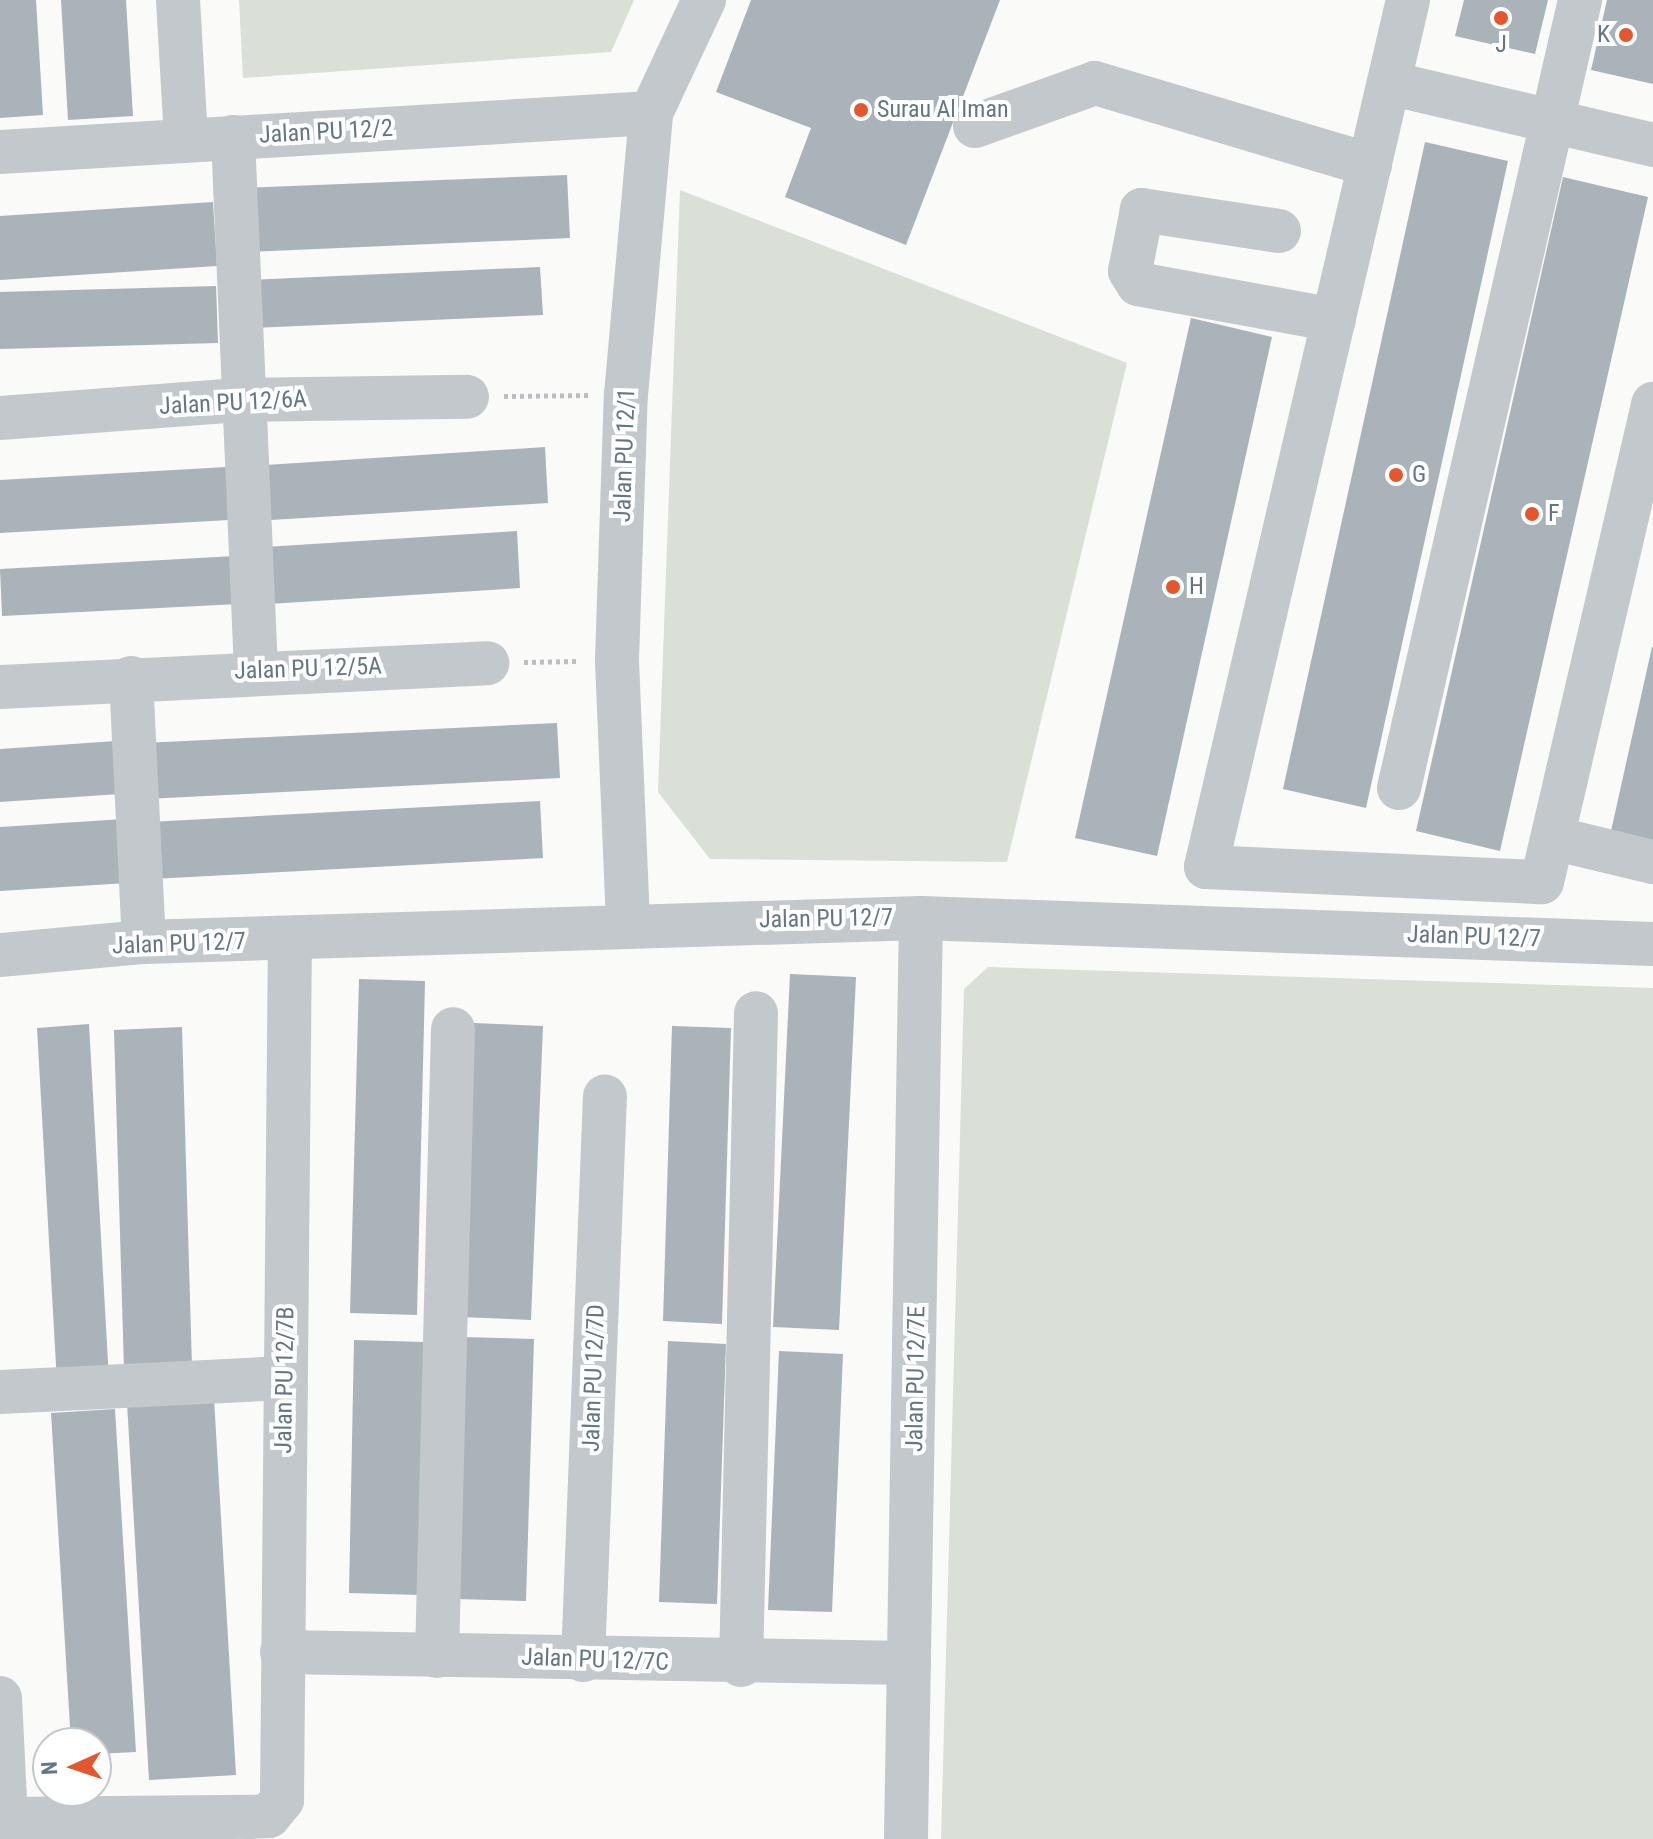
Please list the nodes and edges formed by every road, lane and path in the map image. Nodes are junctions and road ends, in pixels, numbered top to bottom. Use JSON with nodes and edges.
{"nodes":[{"id":1,"x":178,"y":0,"type":"edge"},
{"id":2,"x":704,"y":0,"type":"edge"},
{"id":3,"x":1408,"y":0,"type":"edge"},
{"id":4,"x":1580,"y":0,"type":"edge"},
{"id":5,"x":1389,"y":83,"type":"junction"},
{"id":6,"x":651,"y":113,"type":"junction"},
{"id":7,"x":1554,"y":122,"type":"junction"},
{"id":8,"x":975,"y":126,"type":"dead end"},
{"id":9,"x":233,"y":137,"type":"junction"},
{"id":10,"x":186,"y":139,"type":"junction"},
{"id":11,"x":1653,"y":145,"type":"edge"},
{"id":12,"x":0,"y":152,"type":"edge"},
{"id":13,"x":1370,"y":165,"type":"junction"},
{"id":14,"x":1279,"y":231,"type":"dead end"},
{"id":15,"x":1334,"y":320,"type":"junction"},
{"id":16,"x":626,"y":395,"type":"junction"},
{"id":17,"x":467,"y":397,"type":"joint"},
{"id":18,"x":242,"y":400,"type":"junction"},
{"id":19,"x":1653,"y":404,"type":"edge"},
{"id":20,"x":0,"y":418,"type":"edge"},
{"id":21,"x":617,"y":660,"type":"junction"},
{"id":22,"x":487,"y":663,"type":"joint"},
{"id":23,"x":256,"y":670,"type":"junction"},
{"id":24,"x":131,"y":678,"type":"junction"},
{"id":25,"x":0,"y":687,"type":"edge"},
{"id":26,"x":1399,"y":788,"type":"dead end"},
{"id":27,"x":1553,"y":838,"type":"junction"},
{"id":28,"x":1653,"y":862,"type":"edge"},
{"id":29,"x":921,"y":918,"type":"junction"},
{"id":30,"x":628,"y":923,"type":"junction"},
{"id":31,"x":290,"y":941,"type":"junction"},
{"id":32,"x":144,"y":942,"type":"junction"},
{"id":33,"x":1653,"y":944,"type":"edge"},
{"id":34,"x":0,"y":955,"type":"edge"},
{"id":35,"x":756,"y":1013,"type":"dead end"},
{"id":36,"x":453,"y":1029,"type":"dead end"},
{"id":37,"x":605,"y":1096,"type":"dead end"},
{"id":38,"x":285,"y":1378,"type":"junction"},
{"id":39,"x":0,"y":1392,"type":"edge"},
{"id":40,"x":282,"y":1652,"type":"junction"},
{"id":41,"x":437,"y":1656,"type":"junction"},
{"id":42,"x":583,"y":1660,"type":"junction"},
{"id":43,"x":909,"y":1663,"type":"junction"},
{"id":44,"x":741,"y":1665,"type":"junction"},
{"id":45,"x":0,"y":1698,"type":"edge"},
{"id":46,"x":3,"y":1819,"type":"edge"},
{"id":47,"x":906,"y":1839,"type":"edge"}],
"edges":[{"from":1,"to":10,"type":"street"},
{"from":2,"to":6,"type":"street","name":"Jalan PU 12/1"},
{"from":3,"to":5,"type":"street"},
{"from":4,"to":7,"type":"street"},
{"from":5,"to":7,"type":"street"},
{"from":5,"to":13,"type":"street"},
{"from":6,"to":9,"type":"street","name":"Jalan PU 12/2"},
{"from":6,"to":16,"type":"street","name":"Jalan PU 12/1"},
{"from":7,"to":11,"type":"street"},
{"from":7,"to":26,"type":"street"},
{"from":8,"to":13,"type":"street"},
{"from":9,"to":10,"type":"street","name":"Jalan PU 12/2"},
{"from":9,"to":18,"type":"street"},
{"from":10,"to":12,"type":"street","name":"Jalan PU 12/2"},
{"from":13,"to":15,"type":"street"},
{"from":14,"to":15,"type":"street"},
{"from":15,"to":27,"type":"street"},
{"from":16,"to":17,"type":"path"},
{"from":16,"to":21,"type":"street","name":"Jalan PU 12/1"},
{"from":17,"to":18,"type":"street","name":"Jalan PU 12/6A"},
{"from":18,"to":20,"type":"street","name":"Jalan PU 12/6A"},
{"from":18,"to":23,"type":"street"},
{"from":19,"to":27,"type":"street"},
{"from":21,"to":22,"type":"path"},
{"from":21,"to":30,"type":"street","name":"Jalan PU 12/1"},
{"from":22,"to":23,"type":"street","name":"Jalan PU 12/5A"},
{"from":23,"to":24,"type":"street","name":"Jalan PU 12/5A"},
{"from":24,"to":25,"type":"street","name":"Jalan PU 12/5A"},
{"from":24,"to":32,"type":"street"},
{"from":27,"to":28,"type":"street"},
{"from":29,"to":30,"type":"street","name":"Jalan PU 12/7"},
{"from":29,"to":33,"type":"street","name":"Jalan PU 12/7"},
{"from":29,"to":43,"type":"street","name":"Jalan PU 12/7E"},
{"from":30,"to":31,"type":"street","name":"Jalan PU 12/7"},
{"from":31,"to":32,"type":"street","name":"Jalan PU 12/7"},
{"from":31,"to":38,"type":"street","name":"Jalan PU 12/7B"},
{"from":32,"to":34,"type":"street","name":"Jalan PU 12/7"},
{"from":35,"to":44,"type":"street"},
{"from":36,"to":41,"type":"street"},
{"from":37,"to":42,"type":"street","name":"Jalan PU 12/7D"},
{"from":38,"to":39,"type":"street"},
{"from":38,"to":40,"type":"street","name":"Jalan PU 12/7B"},
{"from":40,"to":41,"type":"street","name":"Jalan PU 12/7C"},
{"from":40,"to":46,"type":"street","name":"Jalan PU 12/7B"},
{"from":41,"to":42,"type":"street","name":"Jalan PU 12/7C"},
{"from":42,"to":44,"type":"street","name":"Jalan PU 12/7C"},
{"from":43,"to":44,"type":"street","name":"Jalan PU 12/7C"},
{"from":43,"to":47,"type":"street","name":"Jalan PU 12/7E"},
{"from":45,"to":46,"type":"street"}]}
